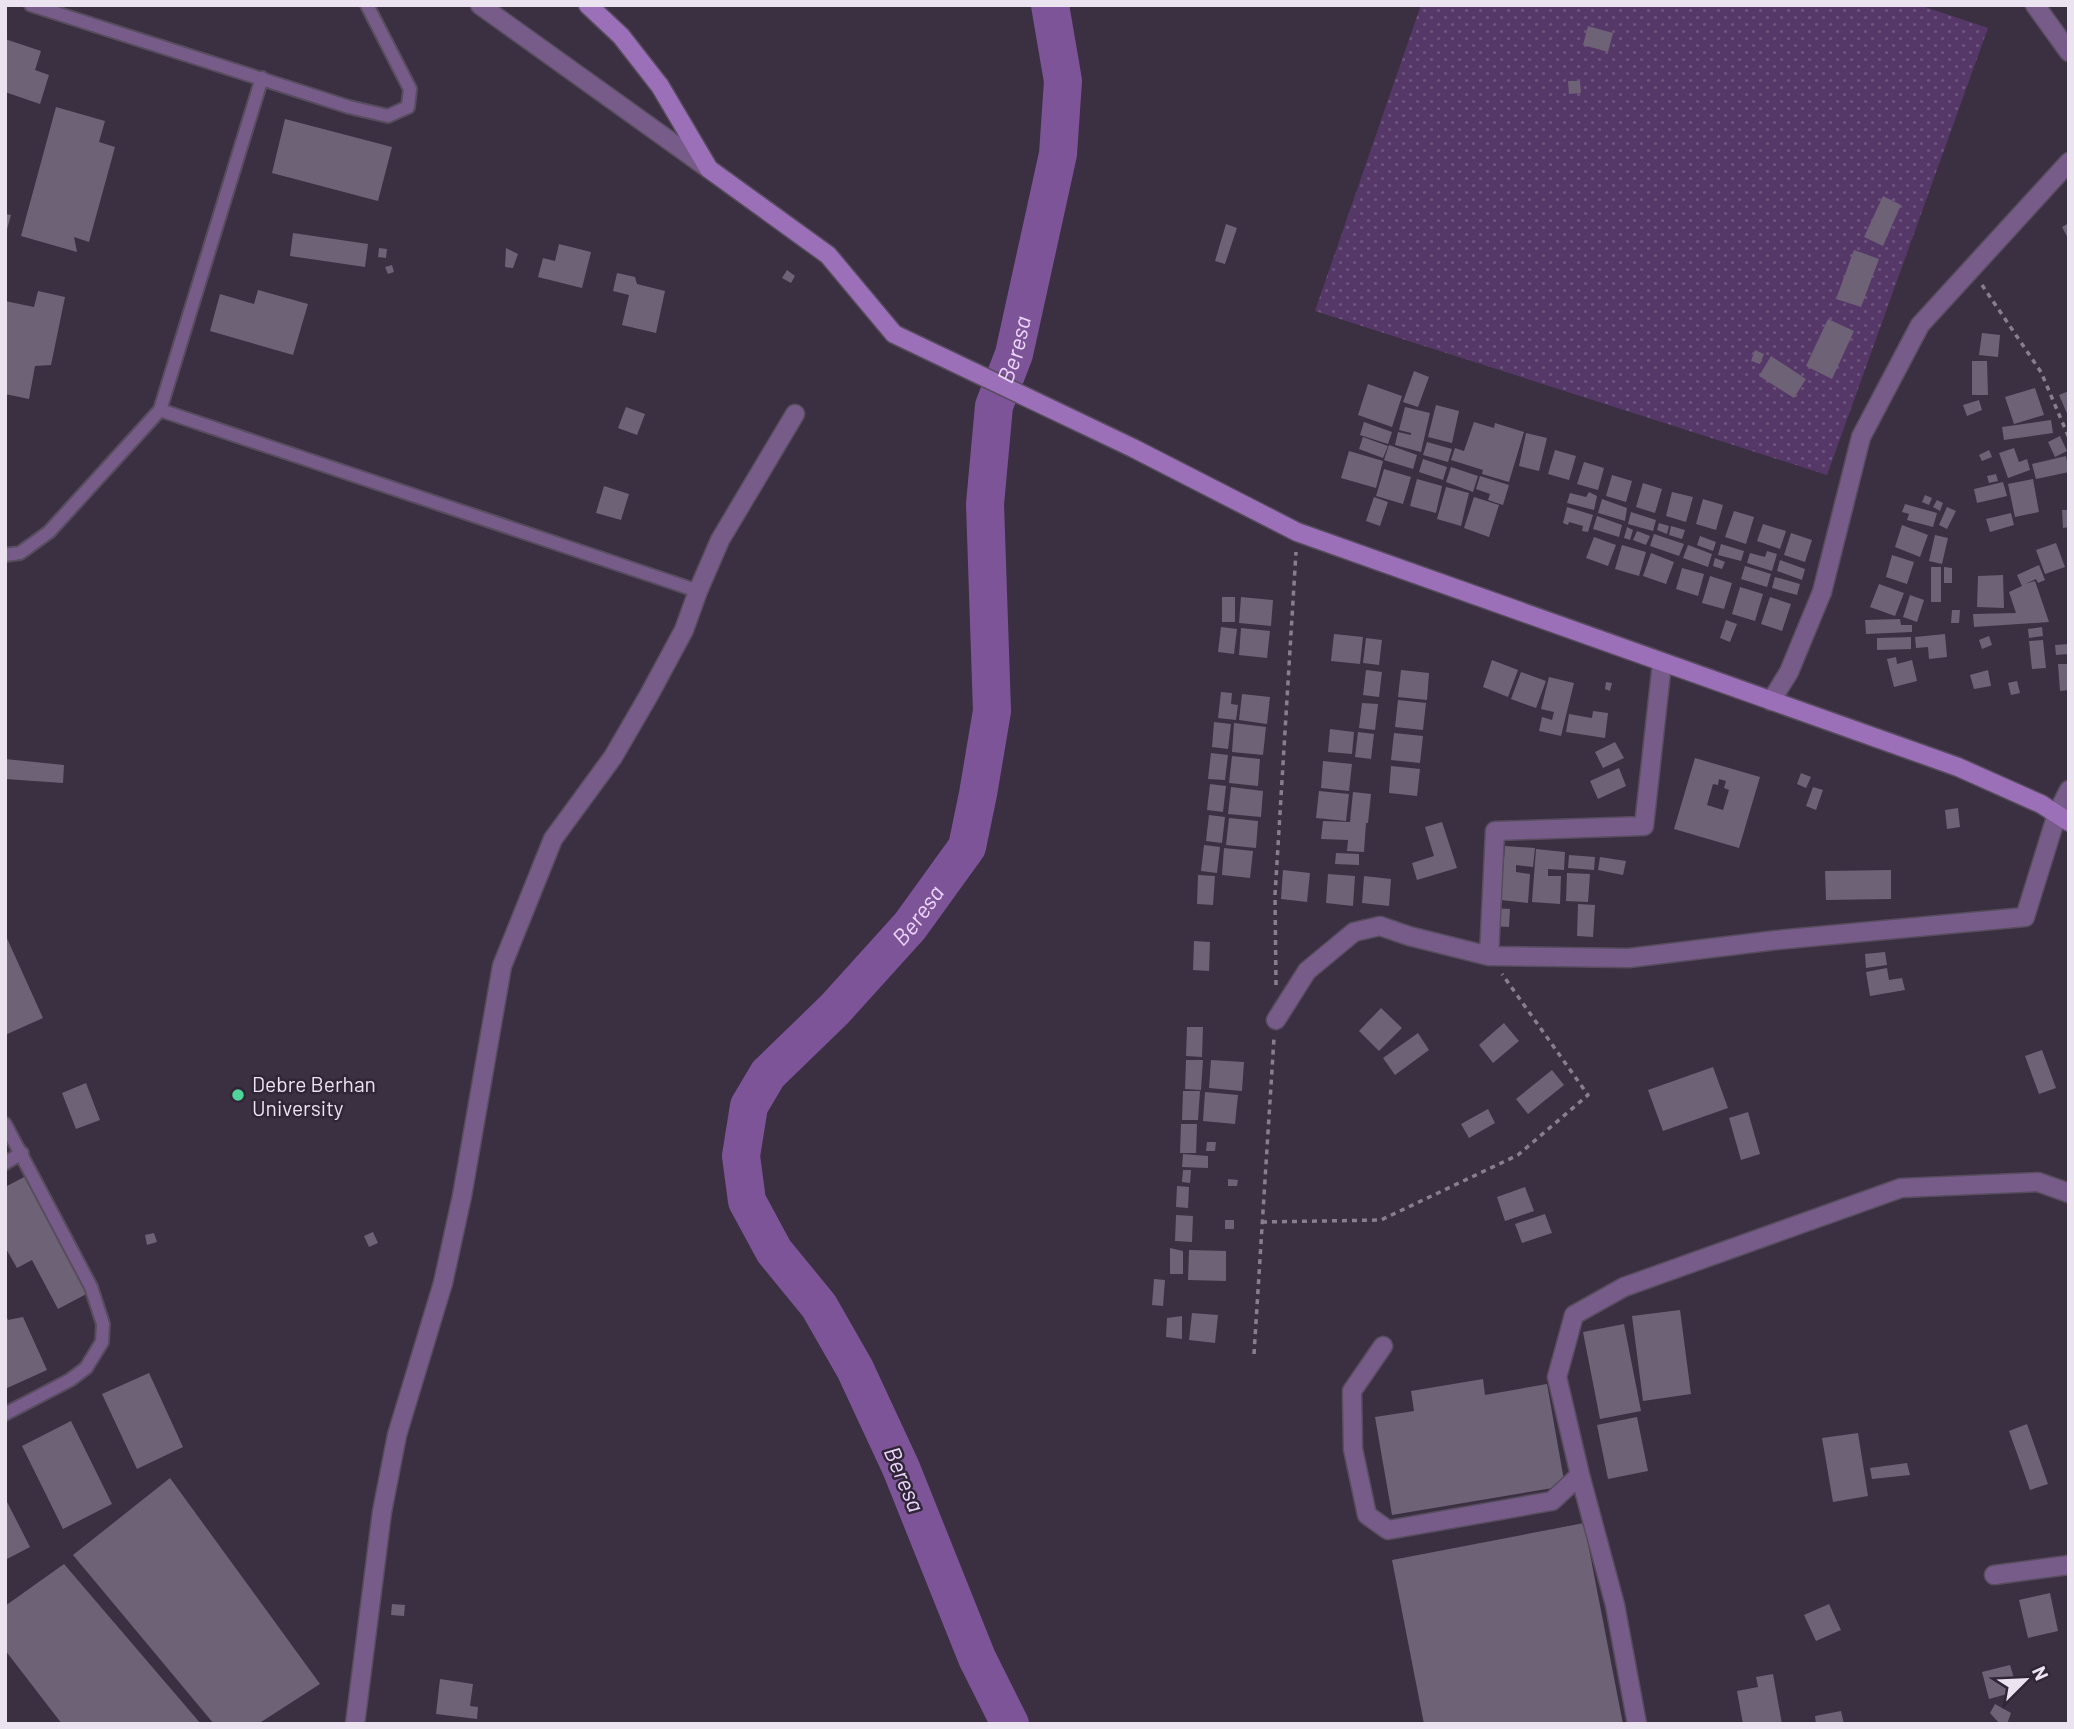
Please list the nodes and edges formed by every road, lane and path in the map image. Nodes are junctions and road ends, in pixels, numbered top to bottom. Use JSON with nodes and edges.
{"nodes":[{"id":1,"x":31,"y":5,"type":"edge"},
{"id":2,"x":367,"y":5,"type":"edge"},
{"id":3,"x":480,"y":5,"type":"edge"},
{"id":4,"x":588,"y":5,"type":"edge"},
{"id":5,"x":2035,"y":5,"type":"edge"},
{"id":6,"x":2069,"y":52,"type":"edge"},
{"id":7,"x":262,"y":78,"type":"junction"},
{"id":8,"x":2069,"y":162,"type":"edge"},
{"id":9,"x":709,"y":169,"type":"junction"},
{"id":10,"x":1972,"y":270,"type":"junction"},
{"id":11,"x":160,"y":410,"type":"junction"},
{"id":12,"x":795,"y":414,"type":"dead end"},
{"id":13,"x":2069,"y":438,"type":"edge"},
{"id":14,"x":1297,"y":532,"type":"junction"},
{"id":15,"x":5,"y":555,"type":"edge"},
{"id":16,"x":698,"y":591,"type":"junction"},
{"id":17,"x":1662,"y":663,"type":"junction"},
{"id":18,"x":1772,"y":701,"type":"junction"},
{"id":19,"x":2069,"y":790,"type":"edge"},
{"id":20,"x":2063,"y":818,"type":"edge"},
{"id":21,"x":1489,"y":956,"type":"junction"},
{"id":22,"x":1276,"y":1020,"type":"junction"},
{"id":23,"x":5,"y":1124,"type":"edge"},
{"id":24,"x":22,"y":1153,"type":"junction"},
{"id":25,"x":5,"y":1163,"type":"edge"},
{"id":26,"x":2069,"y":1193,"type":"edge"},
{"id":27,"x":1262,"y":1222,"type":"junction"},
{"id":28,"x":1383,"y":1346,"type":"dead end"},
{"id":29,"x":1254,"y":1354,"type":"dead end"},
{"id":30,"x":5,"y":1414,"type":"edge"},
{"id":31,"x":1580,"y":1475,"type":"junction"},
{"id":32,"x":2069,"y":1565,"type":"edge"},
{"id":33,"x":1994,"y":1575,"type":"dead end"},
{"id":34,"x":355,"y":1724,"type":"edge"},
{"id":35,"x":1637,"y":1724,"type":"edge"}],
"edges":[{"from":1,"to":7,"type":"lane"},
{"from":2,"to":7,"type":"lane"},
{"from":3,"to":9,"type":"street"},
{"from":4,"to":9,"type":"main road"},
{"from":5,"to":6,"type":"street"},
{"from":7,"to":11,"type":"lane"},
{"from":8,"to":10,"type":"street"},
{"from":9,"to":14,"type":"main road"},
{"from":10,"to":13,"type":"path"},
{"from":10,"to":18,"type":"street"},
{"from":11,"to":15,"type":"lane"},
{"from":11,"to":16,"type":"lane"},
{"from":12,"to":16,"type":"street"},
{"from":14,"to":17,"type":"main road"},
{"from":14,"to":22,"type":"path"},
{"from":16,"to":34,"type":"street"},
{"from":17,"to":18,"type":"main road"},
{"from":17,"to":21,"type":"street"},
{"from":18,"to":20,"type":"main road"},
{"from":19,"to":20,"type":"street"},
{"from":20,"to":21,"type":"street"},
{"from":21,"to":22,"type":"street"},
{"from":21,"to":27,"type":"path"},
{"from":22,"to":27,"type":"path"},
{"from":23,"to":24,"type":"lane"},
{"from":24,"to":25,"type":"lane"},
{"from":24,"to":30,"type":"lane"},
{"from":26,"to":31,"type":"street"},
{"from":27,"to":29,"type":"path"},
{"from":28,"to":31,"type":"street"},
{"from":31,"to":35,"type":"street"},
{"from":32,"to":33,"type":"street"}]}
